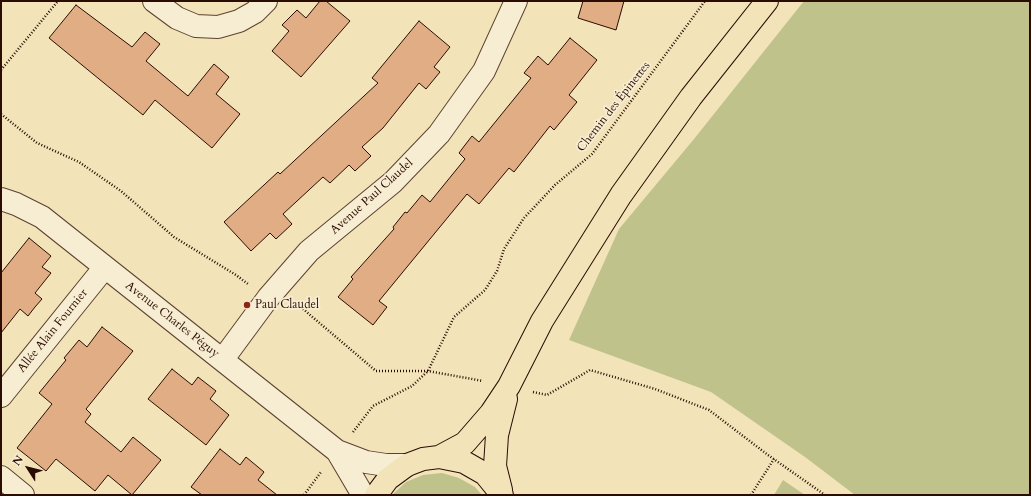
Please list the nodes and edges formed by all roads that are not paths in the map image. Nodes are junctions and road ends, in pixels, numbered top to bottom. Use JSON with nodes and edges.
{"nodes":[{"id":1,"x":154,"y":1,"type":"edge"},
{"id":2,"x":266,"y":1,"type":"edge"},
{"id":3,"x":516,"y":1,"type":"edge"},
{"id":4,"x":767,"y":1,"type":"edge"},
{"id":5,"x":1,"y":199,"type":"edge"},
{"id":6,"x":105,"y":267,"type":"junction"},
{"id":7,"x":223,"y":359,"type":"junction"},
{"id":8,"x":509,"y":386,"type":"junction"},
{"id":9,"x":1,"y":396,"type":"edge"},
{"id":10,"x":337,"y":451,"type":"junction"},
{"id":11,"x":439,"y":457,"type":"junction"},
{"id":12,"x":407,"y":465,"type":"junction"},
{"id":13,"x":1,"y":477,"type":"edge"},
{"id":14,"x":502,"y":494,"type":"edge"},
{"id":15,"x":23,"y":495,"type":"edge"},
{"id":16,"x":361,"y":495,"type":"edge"},
{"id":17,"x":376,"y":495,"type":"edge"}],
"edges":[{"from":1,"to":2,"type":"street"},
{"from":3,"to":7,"type":"street","name":"Avenue Paul Claudel"},
{"from":4,"to":8,"type":"main road"},
{"from":5,"to":6,"type":"street","name":"Avenue Charles Péguy"},
{"from":6,"to":7,"type":"street","name":"Avenue Charles Péguy"},
{"from":6,"to":9,"type":"street","name":"Allée Alain Fournier"},
{"from":7,"to":10,"type":"street","name":"Avenue Charles Péguy"},
{"from":8,"to":11,"type":"main road"},
{"from":8,"to":14,"type":"main road"},
{"from":10,"to":12,"type":"street","name":"Avenue Charles Péguy"},
{"from":10,"to":16,"type":"street","name":"Avenue Charles Péguy"},
{"from":11,"to":12,"type":"main road"},
{"from":11,"to":14,"type":"main road"},
{"from":12,"to":17,"type":"main road"},
{"from":13,"to":15,"type":"street"}]}
